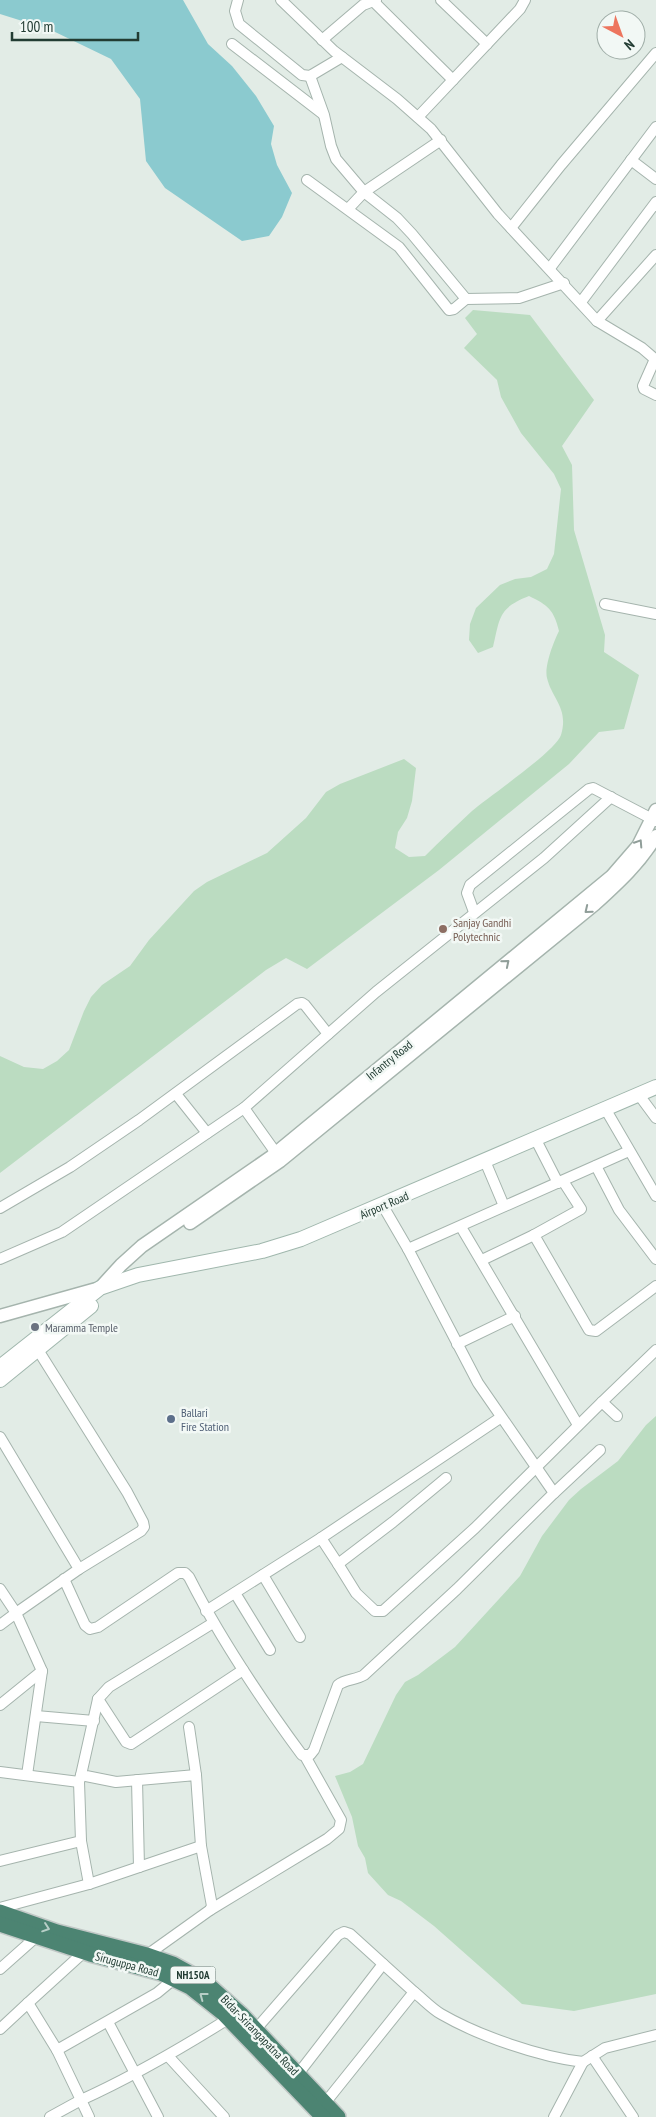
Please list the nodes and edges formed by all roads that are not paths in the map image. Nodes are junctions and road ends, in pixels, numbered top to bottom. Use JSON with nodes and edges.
{"nodes":[{"id":1,"x":238,"y":0,"type":"edge"},
{"id":2,"x":281,"y":0,"type":"edge"},
{"id":3,"x":374,"y":0,"type":"edge"},
{"id":4,"x":441,"y":0,"type":"edge"},
{"id":5,"x":525,"y":0,"type":"edge"},
{"id":6,"x":322,"y":40,"type":"junction"},
{"id":7,"x":232,"y":44,"type":"dead end"},
{"id":8,"x":487,"y":44,"type":"junction"},
{"id":9,"x":656,"y":54,"type":"edge"},
{"id":10,"x":342,"y":57,"type":"junction"},
{"id":11,"x":310,"y":76,"type":"junction"},
{"id":12,"x":453,"y":80,"type":"junction"},
{"id":13,"x":324,"y":115,"type":"junction"},
{"id":14,"x":418,"y":117,"type":"junction"},
{"id":15,"x":656,"y":127,"type":"edge"},
{"id":16,"x":441,"y":140,"type":"junction"},
{"id":17,"x":631,"y":160,"type":"junction"},
{"id":18,"x":656,"y":179,"type":"edge"},
{"id":19,"x":306,"y":180,"type":"dead end"},
{"id":20,"x":364,"y":192,"type":"junction"},
{"id":21,"x":656,"y":202,"type":"edge"},
{"id":22,"x":348,"y":209,"type":"junction"},
{"id":23,"x":511,"y":228,"type":"junction"},
{"id":24,"x":656,"y":255,"type":"edge"},
{"id":25,"x":550,"y":268,"type":"junction"},
{"id":26,"x":564,"y":283,"type":"junction"},
{"id":27,"x":466,"y":299,"type":"junction"},
{"id":28,"x":581,"y":302,"type":"junction"},
{"id":29,"x":597,"y":320,"type":"junction"},
{"id":30,"x":656,"y":359,"type":"edge"},
{"id":31,"x":656,"y":395,"type":"edge"},
{"id":32,"x":604,"y":604,"type":"dead end"},
{"id":33,"x":656,"y":614,"type":"edge"},
{"id":34,"x":611,"y":797,"type":"junction"},
{"id":35,"x":655,"y":817,"type":"edge"},
{"id":36,"x":656,"y":836,"type":"edge"},
{"id":37,"x":652,"y":850,"type":"edge"},
{"id":38,"x":474,"y":912,"type":"junction"},
{"id":39,"x":328,"y":1034,"type":"junction"},
{"id":40,"x":656,"y":1088,"type":"edge"},
{"id":41,"x":176,"y":1094,"type":"junction"},
{"id":42,"x":639,"y":1095,"type":"junction"},
{"id":43,"x":244,"y":1108,"type":"junction"},
{"id":44,"x":606,"y":1110,"type":"junction"},
{"id":45,"x":656,"y":1118,"type":"edge"},
{"id":46,"x":207,"y":1133,"type":"junction"},
{"id":47,"x":536,"y":1140,"type":"junction"},
{"id":48,"x":629,"y":1151,"type":"junction"},
{"id":49,"x":276,"y":1153,"type":"junction"},
{"id":50,"x":486,"y":1161,"type":"junction"},
{"id":51,"x":596,"y":1166,"type":"junction"},
{"id":52,"x":560,"y":1182,"type":"junction"},
{"id":53,"x":656,"y":1196,"type":"edge"},
{"id":54,"x":382,"y":1206,"type":"junction"},
{"id":55,"x":504,"y":1206,"type":"junction"},
{"id":56,"x":0,"y":1208,"type":"edge"},
{"id":57,"x":461,"y":1226,"type":"junction"},
{"id":58,"x":534,"y":1235,"type":"junction"},
{"id":59,"x":408,"y":1249,"type":"junction"},
{"id":60,"x":0,"y":1259,"type":"edge"},
{"id":61,"x":656,"y":1259,"type":"edge"},
{"id":62,"x":482,"y":1260,"type":"junction"},
{"id":63,"x":109,"y":1286,"type":"junction"},
{"id":64,"x":656,"y":1286,"type":"edge"},
{"id":65,"x":0,"y":1316,"type":"edge"},
{"id":66,"x":514,"y":1316,"type":"junction"},
{"id":67,"x":457,"y":1344,"type":"junction"},
{"id":68,"x":38,"y":1350,"type":"junction"},
{"id":69,"x":656,"y":1350,"type":"edge"},
{"id":70,"x":0,"y":1367,"type":"edge"},
{"id":71,"x":0,"y":1380,"type":"edge"},
{"id":72,"x":602,"y":1402,"type":"junction"},
{"id":73,"x":616,"y":1416,"type":"dead end"},
{"id":74,"x":500,"y":1418,"type":"junction"},
{"id":75,"x":578,"y":1425,"type":"junction"},
{"id":76,"x":0,"y":1437,"type":"edge"},
{"id":77,"x":600,"y":1450,"type":"dead end"},
{"id":78,"x":535,"y":1467,"type":"junction"},
{"id":79,"x":446,"y":1478,"type":"dead end"},
{"id":80,"x":554,"y":1492,"type":"junction"},
{"id":81,"x":321,"y":1538,"type":"junction"},
{"id":82,"x":338,"y":1564,"type":"junction"},
{"id":83,"x":80,"y":1568,"type":"junction"},
{"id":84,"x":263,"y":1575,"type":"junction"},
{"id":85,"x":64,"y":1579,"type":"junction"},
{"id":86,"x":0,"y":1589,"type":"edge"},
{"id":87,"x":235,"y":1593,"type":"junction"},
{"id":88,"x":206,"y":1611,"type":"junction"},
{"id":89,"x":16,"y":1612,"type":"junction"},
{"id":90,"x":212,"y":1623,"type":"junction"},
{"id":91,"x":0,"y":1625,"type":"edge"},
{"id":92,"x":300,"y":1637,"type":"dead end"},
{"id":93,"x":270,"y":1650,"type":"dead end"},
{"id":94,"x":243,"y":1670,"type":"junction"},
{"id":95,"x":42,"y":1671,"type":"junction"},
{"id":96,"x":98,"y":1700,"type":"junction"},
{"id":97,"x":0,"y":1705,"type":"edge"},
{"id":98,"x":36,"y":1716,"type":"junction"},
{"id":99,"x":94,"y":1721,"type":"junction"},
{"id":100,"x":189,"y":1727,"type":"dead end"},
{"id":101,"x":305,"y":1756,"type":"junction"},
{"id":102,"x":0,"y":1772,"type":"edge"},
{"id":103,"x":27,"y":1775,"type":"junction"},
{"id":104,"x":196,"y":1775,"type":"junction"},
{"id":105,"x":80,"y":1779,"type":"junction"},
{"id":106,"x":137,"y":1780,"type":"junction"},
{"id":107,"x":81,"y":1841,"type":"junction"},
{"id":108,"x":201,"y":1846,"type":"junction"},
{"id":109,"x":0,"y":1861,"type":"edge"},
{"id":110,"x":139,"y":1867,"type":"junction"},
{"id":111,"x":89,"y":1884,"type":"junction"},
{"id":112,"x":0,"y":1908,"type":"edge"},
{"id":113,"x":210,"y":1910,"type":"junction"},
{"id":114,"x":0,"y":1912,"type":"edge"},
{"id":115,"x":0,"y":1924,"type":"edge"},
{"id":116,"x":36,"y":1937,"type":"junction"},
{"id":117,"x":84,"y":1952,"type":"junction"},
{"id":118,"x":147,"y":1955,"type":"junction"},
{"id":119,"x":383,"y":1964,"type":"junction"},
{"id":120,"x":0,"y":1969,"type":"edge"},
{"id":121,"x":174,"y":1979,"type":"junction"},
{"id":122,"x":414,"y":1992,"type":"junction"},
{"id":123,"x":28,"y":2003,"type":"junction"},
{"id":124,"x":228,"y":2019,"type":"junction"},
{"id":125,"x":108,"y":2022,"type":"junction"},
{"id":126,"x":0,"y":2029,"type":"edge"},
{"id":127,"x":256,"y":2029,"type":"junction"},
{"id":128,"x":656,"y":2035,"type":"edge"},
{"id":129,"x":57,"y":2050,"type":"junction"},
{"id":130,"x":168,"y":2056,"type":"junction"},
{"id":131,"x":592,"y":2056,"type":"junction"},
{"id":132,"x":583,"y":2062,"type":"junction"},
{"id":133,"x":135,"y":2074,"type":"junction"},
{"id":134,"x":298,"y":2074,"type":"junction"},
{"id":135,"x":81,"y":2100,"type":"junction"},
{"id":136,"x":324,"y":2110,"type":"edge"},
{"id":137,"x":558,"y":2115,"type":"edge"},
{"id":138,"x":50,"y":2117,"type":"edge"},
{"id":139,"x":89,"y":2117,"type":"edge"},
{"id":140,"x":158,"y":2117,"type":"edge"},
{"id":141,"x":224,"y":2117,"type":"edge"},
{"id":142,"x":338,"y":2117,"type":"edge"},
{"id":143,"x":633,"y":2117,"type":"edge"}],
"edges":[{"from":1,"to":11,"type":"street"},
{"from":2,"to":6,"type":"street"},
{"from":3,"to":6,"type":"street"},
{"from":3,"to":12,"type":"street"},
{"from":4,"to":8,"type":"street"},
{"from":5,"to":8,"type":"street"},
{"from":6,"to":10,"type":"street"},
{"from":7,"to":13,"type":"street"},
{"from":8,"to":12,"type":"street"},
{"from":9,"to":23,"type":"street"},
{"from":10,"to":11,"type":"street"},
{"from":10,"to":14,"type":"street"},
{"from":11,"to":13,"type":"street"},
{"from":12,"to":14,"type":"street"},
{"from":13,"to":20,"type":"street"},
{"from":14,"to":16,"type":"street"},
{"from":15,"to":17,"type":"street"},
{"from":16,"to":20,"type":"street"},
{"from":16,"to":23,"type":"street"},
{"from":17,"to":18,"type":"street"},
{"from":17,"to":25,"type":"street"},
{"from":19,"to":22,"type":"street"},
{"from":20,"to":22,"type":"street"},
{"from":20,"to":27,"type":"street"},
{"from":21,"to":28,"type":"street"},
{"from":22,"to":27,"type":"street"},
{"from":23,"to":25,"type":"street"},
{"from":24,"to":29,"type":"street"},
{"from":25,"to":26,"type":"street"},
{"from":26,"to":27,"type":"street"},
{"from":26,"to":28,"type":"street"},
{"from":28,"to":29,"type":"street"},
{"from":29,"to":30,"type":"street"},
{"from":30,"to":31,"type":"street"},
{"from":32,"to":33,"type":"street"},
{"from":34,"to":35,"type":"street"},
{"from":34,"to":38,"type":"street"},
{"from":34,"to":38,"type":"street"},
{"from":49,"to":35,"type":"street","name":"Infantry Road","one_way":true},
{"from":36,"to":37,"type":"street","name":"Infantry Road"},
{"from":37,"to":63,"type":"street","name":"Infantry Road","one_way":true},
{"from":38,"to":39,"type":"street"},
{"from":39,"to":41,"type":"street"},
{"from":39,"to":43,"type":"street"},
{"from":40,"to":42,"type":"main road","name":"Airport Road"},
{"from":41,"to":46,"type":"street"},
{"from":41,"to":56,"type":"street"},
{"from":42,"to":44,"type":"main road","name":"Airport Road"},
{"from":42,"to":45,"type":"street"},
{"from":43,"to":46,"type":"street"},
{"from":43,"to":49,"type":"street"},
{"from":44,"to":47,"type":"main road","name":"Airport Road"},
{"from":44,"to":48,"type":"street"},
{"from":46,"to":60,"type":"street"},
{"from":47,"to":50,"type":"main road","name":"Airport Road"},
{"from":47,"to":52,"type":"street"},
{"from":48,"to":51,"type":"street"},
{"from":48,"to":53,"type":"street"},
{"from":49,"to":63,"type":"street","name":"Infantry Road"},
{"from":50,"to":54,"type":"main road","name":"Airport Road"},
{"from":50,"to":55,"type":"street"},
{"from":51,"to":52,"type":"street"},
{"from":51,"to":61,"type":"street"},
{"from":52,"to":55,"type":"street"},
{"from":52,"to":58,"type":"street"},
{"from":54,"to":59,"type":"street"},
{"from":54,"to":63,"type":"main road","name":"Airport Road"},
{"from":55,"to":57,"type":"street"},
{"from":57,"to":59,"type":"street"},
{"from":57,"to":62,"type":"street"},
{"from":58,"to":62,"type":"street"},
{"from":58,"to":64,"type":"street"},
{"from":59,"to":67,"type":"street"},
{"from":62,"to":66,"type":"street"},
{"from":63,"to":65,"type":"street"},
{"from":63,"to":68,"type":"main road"},
{"from":63,"to":70,"type":"main road"},
{"from":66,"to":67,"type":"street"},
{"from":66,"to":75,"type":"street"},
{"from":67,"to":74,"type":"street"},
{"from":68,"to":71,"type":"main road"},
{"from":68,"to":83,"type":"street"},
{"from":69,"to":72,"type":"street"},
{"from":72,"to":73,"type":"street"},
{"from":72,"to":75,"type":"street"},
{"from":74,"to":78,"type":"street"},
{"from":74,"to":81,"type":"street"},
{"from":75,"to":78,"type":"street"},
{"from":76,"to":83,"type":"street"},
{"from":77,"to":80,"type":"street"},
{"from":78,"to":80,"type":"street"},
{"from":78,"to":82,"type":"street"},
{"from":79,"to":82,"type":"street"},
{"from":80,"to":101,"type":"street"},
{"from":81,"to":82,"type":"street"},
{"from":81,"to":84,"type":"street"},
{"from":83,"to":85,"type":"street"},
{"from":84,"to":87,"type":"street"},
{"from":84,"to":92,"type":"street"},
{"from":85,"to":88,"type":"street"},
{"from":85,"to":89,"type":"street"},
{"from":86,"to":89,"type":"street"},
{"from":87,"to":88,"type":"street"},
{"from":87,"to":93,"type":"street"},
{"from":88,"to":90,"type":"street"},
{"from":89,"to":91,"type":"street"},
{"from":89,"to":95,"type":"street"},
{"from":90,"to":94,"type":"street"},
{"from":90,"to":96,"type":"street"},
{"from":94,"to":96,"type":"street"},
{"from":94,"to":101,"type":"street"},
{"from":95,"to":97,"type":"street"},
{"from":95,"to":98,"type":"street"},
{"from":96,"to":99,"type":"street"},
{"from":98,"to":99,"type":"street"},
{"from":98,"to":103,"type":"street"},
{"from":99,"to":105,"type":"street"},
{"from":100,"to":104,"type":"street"},
{"from":101,"to":113,"type":"street"},
{"from":102,"to":103,"type":"street"},
{"from":103,"to":105,"type":"street"},
{"from":104,"to":106,"type":"street"},
{"from":104,"to":108,"type":"street"},
{"from":105,"to":106,"type":"street"},
{"from":105,"to":107,"type":"street"},
{"from":106,"to":110,"type":"street"},
{"from":107,"to":109,"type":"street"},
{"from":107,"to":111,"type":"street"},
{"from":108,"to":110,"type":"street"},
{"from":108,"to":113,"type":"street"},
{"from":110,"to":111,"type":"street"},
{"from":111,"to":112,"type":"street"},
{"from":113,"to":118,"type":"street"},
{"from":114,"to":118,"type":"highway","name":"Bidar-Srirangapatna Road","number":"NH150A","one_way":true},
{"from":115,"to":116,"type":"highway","name":"Siruguppa Road","number":"NH150A"},
{"from":116,"to":117,"type":"highway","name":"Siruguppa Road","number":"NH150A"},
{"from":116,"to":120,"type":"street"},
{"from":117,"to":121,"type":"highway","name":"Siruguppa Road","number":"NH150A"},
{"from":117,"to":123,"type":"street"},
{"from":118,"to":127,"type":"highway","name":"Bidar-Srirangapatna Road","number":"NH150A"},
{"from":119,"to":122,"type":"street"},
{"from":119,"to":127,"type":"street"},
{"from":119,"to":134,"type":"street"},
{"from":124,"to":121,"type":"highway","name":"Siruguppa Road","number":"NH150A","one_way":true},
{"from":121,"to":125,"type":"street"},
{"from":122,"to":132,"type":"street"},
{"from":122,"to":136,"type":"street"},
{"from":123,"to":126,"type":"street"},
{"from":123,"to":129,"type":"street"},
{"from":124,"to":130,"type":"street"},
{"from":124,"to":136,"type":"highway","name":"Siruguppa Road","number":"NH150A"},
{"from":125,"to":129,"type":"street"},
{"from":125,"to":133,"type":"street"},
{"from":127,"to":134,"type":"highway","name":"Bidar-Srirangapatna Road","number":"NH150A"},
{"from":128,"to":131,"type":"street"},
{"from":129,"to":135,"type":"street"},
{"from":130,"to":133,"type":"street"},
{"from":130,"to":141,"type":"street"},
{"from":131,"to":132,"type":"street"},
{"from":131,"to":143,"type":"street"},
{"from":132,"to":137,"type":"street"},
{"from":133,"to":135,"type":"street"},
{"from":133,"to":140,"type":"street"},
{"from":134,"to":136,"type":"highway","name":"Bidar-Srirangapatna Road","number":"NH150A"},
{"from":135,"to":138,"type":"street"},
{"from":135,"to":139,"type":"street"},
{"from":136,"to":142,"type":"highway","name":"Bidar-Srirangapatna Road","number":"NH150A"}]}
